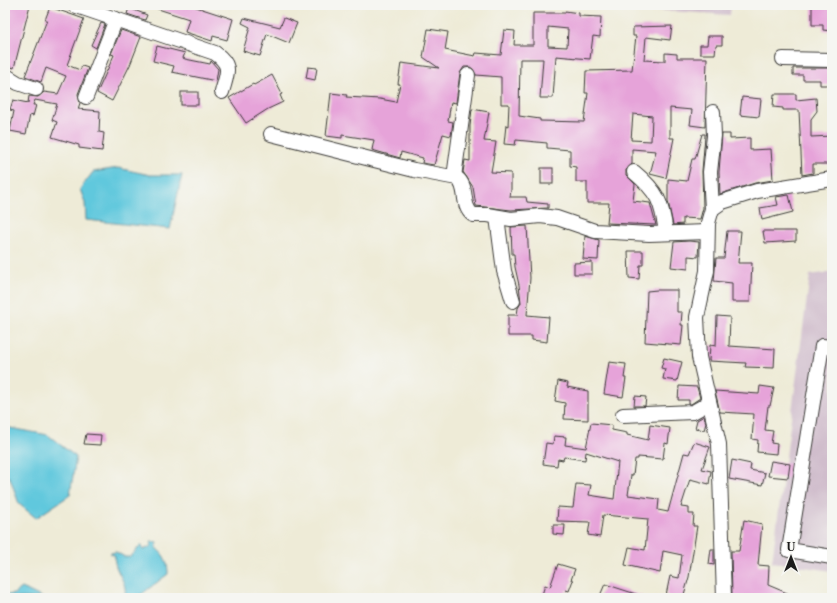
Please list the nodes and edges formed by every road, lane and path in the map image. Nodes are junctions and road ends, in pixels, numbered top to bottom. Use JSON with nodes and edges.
{"nodes":[{"id":1,"x":74,"y":5,"type":"edge"},
{"id":2,"x":116,"y":19,"type":"junction"},
{"id":3,"x":783,"y":59,"type":"dead end"},
{"id":4,"x":832,"y":60,"type":"edge"},
{"id":5,"x":5,"y":75,"type":"edge"},
{"id":6,"x":468,"y":75,"type":"dead end"},
{"id":7,"x":36,"y":89,"type":"dead end"},
{"id":8,"x":222,"y":92,"type":"dead end"},
{"id":9,"x":86,"y":97,"type":"dead end"},
{"id":10,"x":712,"y":112,"type":"dead end"},
{"id":11,"x":271,"y":134,"type":"dead end"},
{"id":12,"x":634,"y":172,"type":"dead end"},
{"id":13,"x":454,"y":177,"type":"junction"},
{"id":14,"x":832,"y":178,"type":"edge"},
{"id":15,"x":712,"y":209,"type":"junction"},
{"id":16,"x":497,"y":217,"type":"junction"},
{"id":17,"x":707,"y":232,"type":"junction"},
{"id":18,"x":666,"y":234,"type":"junction"},
{"id":19,"x":513,"y":301,"type":"dead end"},
{"id":20,"x":832,"y":347,"type":"edge"},
{"id":21,"x":709,"y":404,"type":"junction"},
{"id":22,"x":623,"y":415,"type":"dead end"},
{"id":23,"x":832,"y":557,"type":"edge"},
{"id":24,"x":724,"y":598,"type":"edge"}],
"edges":[{"from":1,"to":2,"type":"street"},
{"from":2,"to":8,"type":"street"},
{"from":2,"to":9,"type":"street"},
{"from":3,"to":4,"type":"street"},
{"from":5,"to":7,"type":"street"},
{"from":6,"to":13,"type":"street"},
{"from":10,"to":15,"type":"street"},
{"from":11,"to":13,"type":"street"},
{"from":12,"to":18,"type":"street"},
{"from":13,"to":16,"type":"street"},
{"from":14,"to":15,"type":"street"},
{"from":15,"to":17,"type":"street"},
{"from":16,"to":18,"type":"street"},
{"from":16,"to":19,"type":"street"},
{"from":17,"to":18,"type":"street"},
{"from":17,"to":21,"type":"street"},
{"from":20,"to":23,"type":"street"},
{"from":21,"to":22,"type":"street"},
{"from":21,"to":24,"type":"street"}]}
